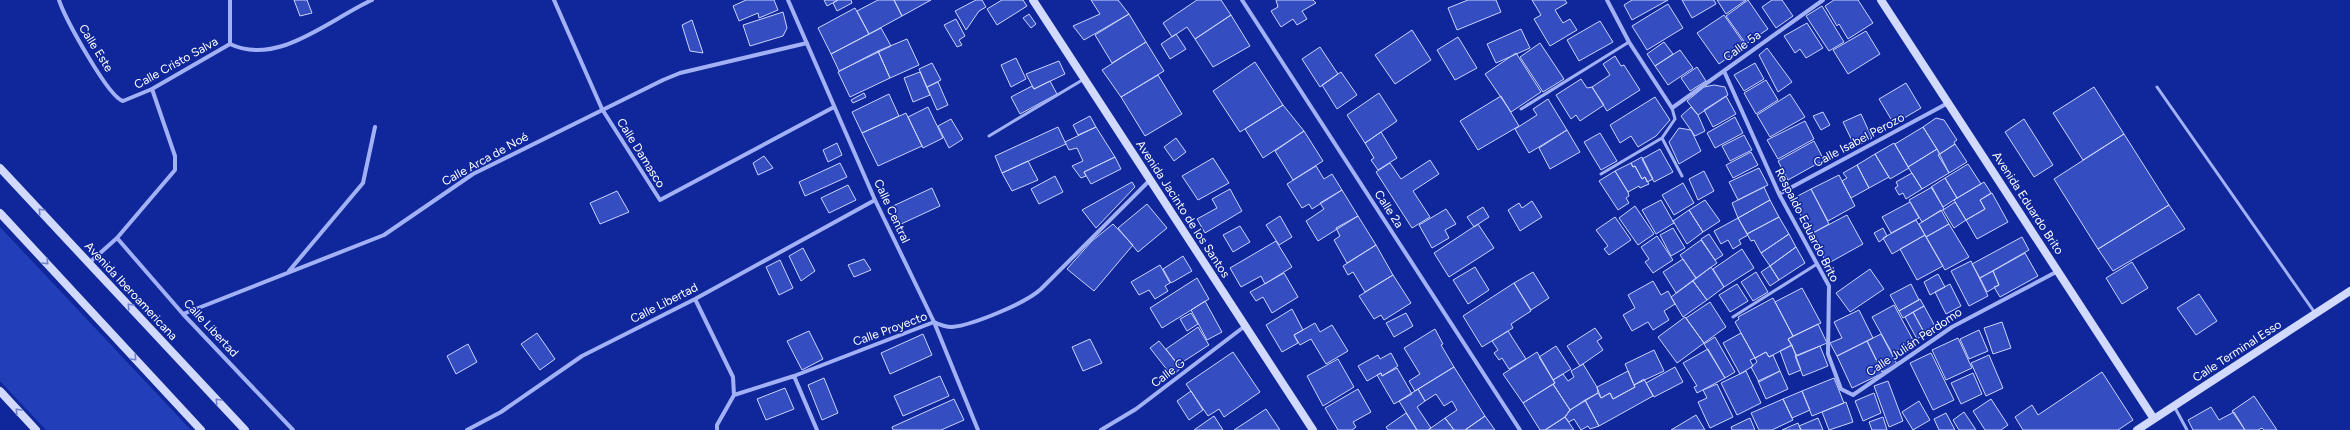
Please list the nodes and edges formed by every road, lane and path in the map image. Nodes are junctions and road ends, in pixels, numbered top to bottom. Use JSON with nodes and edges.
{"nodes":[{"id":1,"x":59,"y":0,"type":"edge"},
{"id":2,"x":230,"y":0,"type":"edge"},
{"id":3,"x":372,"y":0,"type":"edge"},
{"id":4,"x":554,"y":0,"type":"edge"},
{"id":5,"x":788,"y":0,"type":"edge"},
{"id":6,"x":1033,"y":0,"type":"edge"},
{"id":7,"x":1242,"y":0,"type":"edge"},
{"id":8,"x":1607,"y":0,"type":"edge"},
{"id":9,"x":1823,"y":0,"type":"edge"},
{"id":10,"x":1882,"y":0,"type":"edge"},
{"id":11,"x":1629,"y":42,"type":"junction"},
{"id":12,"x":806,"y":43,"type":"junction"},
{"id":13,"x":230,"y":44,"type":"junction"},
{"id":14,"x":1724,"y":71,"type":"junction"},
{"id":15,"x":1084,"y":79,"type":"junction"},
{"id":16,"x":2157,"y":87,"type":"dead end"},
{"id":17,"x":152,"y":88,"type":"junction"},
{"id":18,"x":122,"y":101,"type":"joint"},
{"id":19,"x":1948,"y":103,"type":"junction"},
{"id":20,"x":834,"y":107,"type":"junction"},
{"id":21,"x":1672,"y":108,"type":"junction"},
{"id":22,"x":602,"y":109,"type":"junction"},
{"id":23,"x":1521,"y":109,"type":"dead end"},
{"id":24,"x":375,"y":127,"type":"dead end"},
{"id":25,"x":989,"y":136,"type":"dead end"},
{"id":26,"x":1662,"y":138,"type":"junction"},
{"id":27,"x":0,"y":168,"type":"edge"},
{"id":28,"x":1601,"y":174,"type":"dead end"},
{"id":29,"x":1682,"y":176,"type":"dead end"},
{"id":30,"x":1150,"y":180,"type":"junction"},
{"id":31,"x":1779,"y":194,"type":"junction"},
{"id":32,"x":874,"y":200,"type":"junction"},
{"id":33,"x":0,"y":213,"type":"edge"},
{"id":34,"x":117,"y":238,"type":"junction"},
{"id":35,"x":90,"y":263,"type":"junction"},
{"id":36,"x":1817,"y":264,"type":"junction"},
{"id":37,"x":2058,"y":271,"type":"junction"},
{"id":38,"x":289,"y":272,"type":"junction"},
{"id":39,"x":2350,"y":291,"type":"edge"},
{"id":40,"x":695,"y":299,"type":"junction"},
{"id":41,"x":183,"y":314,"type":"junction"},
{"id":42,"x":2316,"y":314,"type":"junction"},
{"id":43,"x":1733,"y":317,"type":"dead end"},
{"id":44,"x":934,"y":322,"type":"junction"},
{"id":45,"x":1245,"y":326,"type":"junction"},
{"id":46,"x":794,"y":376,"type":"junction"},
{"id":47,"x":0,"y":391,"type":"edge"},
{"id":48,"x":1846,"y":393,"type":"joint"},
{"id":49,"x":734,"y":395,"type":"junction"},
{"id":50,"x":2174,"y":406,"type":"junction"},
{"id":51,"x":2154,"y":419,"type":"junction"},
{"id":52,"x":36,"y":430,"type":"edge"},
{"id":53,"x":201,"y":430,"type":"edge"},
{"id":54,"x":245,"y":430,"type":"edge"},
{"id":55,"x":293,"y":430,"type":"edge"},
{"id":56,"x":467,"y":430,"type":"edge"},
{"id":57,"x":717,"y":430,"type":"edge"},
{"id":58,"x":816,"y":430,"type":"edge"},
{"id":59,"x":978,"y":430,"type":"edge"},
{"id":60,"x":1100,"y":430,"type":"edge"},
{"id":61,"x":1313,"y":430,"type":"edge"},
{"id":62,"x":1520,"y":430,"type":"edge"},
{"id":63,"x":2137,"y":430,"type":"edge"},
{"id":64,"x":2186,"y":430,"type":"edge"}],
"edges":[{"from":1,"to":18,"type":"street","name":"Calle Este"},
{"from":2,"to":13,"type":"street"},
{"from":3,"to":13,"type":"street","name":"Calle Cristo Salva"},
{"from":4,"to":22,"type":"street","name":"Calle Damasco"},
{"from":5,"to":12,"type":"street","name":"Calle Central"},
{"from":6,"to":15,"type":"street","name":"Avenida Jacinto de los Santos"},
{"from":7,"to":62,"type":"street","name":"Calle 2a"},
{"from":8,"to":11,"type":"street"},
{"from":9,"to":14,"type":"street","name":"Calle 5a"},
{"from":10,"to":19,"type":"street","name":"Avenida Eduardo Brito"},
{"from":11,"to":21,"type":"street"},
{"from":11,"to":23,"type":"lane"},
{"from":12,"to":20,"type":"street","name":"Calle Central"},
{"from":12,"to":22,"type":"street","name":"Calle Arca de Noé"},
{"from":13,"to":17,"type":"street","name":"Calle Cristo Salva"},
{"from":14,"to":21,"type":"street","name":"Calle 5a"},
{"from":14,"to":31,"type":"street","name":"Respaldo Eduardo Brito"},
{"from":15,"to":25,"type":"lane"},
{"from":15,"to":30,"type":"street","name":"Avenida Jacinto de los Santos"},
{"from":16,"to":42,"type":"lane"},
{"from":17,"to":18,"type":"street","name":"Calle Cristo Salva"},
{"from":17,"to":34,"type":"street"},
{"from":19,"to":31,"type":"street","name":"Calle Isabel Perozo"},
{"from":19,"to":37,"type":"street","name":"Avenida Eduardo Brito"},
{"from":20,"to":22,"type":"street","name":"Calle Damasco"},
{"from":20,"to":32,"type":"street","name":"Calle Central"},
{"from":21,"to":26,"type":"lane"},
{"from":22,"to":38,"type":"street","name":"Calle Arca de Noé"},
{"from":24,"to":38,"type":"street"},
{"from":26,"to":28,"type":"lane"},
{"from":26,"to":29,"type":"lane"},
{"from":35,"to":27,"type":"street","name":"Avenida Iberoamericana","one_way":true},
{"from":30,"to":44,"type":"street","name":"Calle Proyecto"},
{"from":30,"to":45,"type":"street","name":"Avenida Jacinto de los Santos"},
{"from":31,"to":36,"type":"street","name":"Respaldo Eduardo Brito"},
{"from":32,"to":40,"type":"street","name":"Calle Libertad"},
{"from":32,"to":44,"type":"street","name":"Calle Central"},
{"from":33,"to":53,"type":"street","one_way":true},
{"from":34,"to":35,"type":"street"},
{"from":34,"to":41,"type":"street","name":"Calle Libertad"},
{"from":54,"to":35,"type":"street","name":"Avenida Iberoamericana","one_way":true},
{"from":36,"to":43,"type":"lane"},
{"from":36,"to":48,"type":"street","name":"Respaldo Eduardo Brito"},
{"from":37,"to":48,"type":"street","name":"Calle Julián Perdomo"},
{"from":37,"to":51,"type":"street","name":"Avenida Eduardo Brito"},
{"from":38,"to":41,"type":"street","name":"Calle Arca de Noé"},
{"from":39,"to":42,"type":"street","name":"Calle Terminal Esso"},
{"from":40,"to":49,"type":"street"},
{"from":40,"to":56,"type":"street","name":"Calle Libertad"},
{"from":41,"to":55,"type":"street","name":"Calle Libertad"},
{"from":42,"to":50,"type":"street","name":"Calle Terminal Esso"},
{"from":44,"to":46,"type":"street","name":"Calle Proyecto"},
{"from":44,"to":59,"type":"street","name":"Calle Central"},
{"from":45,"to":60,"type":"street","name":"Calle G"},
{"from":45,"to":61,"type":"street","name":"Avenida Jacinto de los Santos"},
{"from":46,"to":49,"type":"street","name":"Calle Proyecto"},
{"from":46,"to":58,"type":"street"},
{"from":52,"to":47,"type":"street","one_way":true},
{"from":49,"to":57,"type":"street"},
{"from":50,"to":51,"type":"street","name":"Calle Terminal Esso"},
{"from":50,"to":64,"type":"lane"},
{"from":51,"to":63,"type":"street","name":"Calle Terminal Esso"}]}
